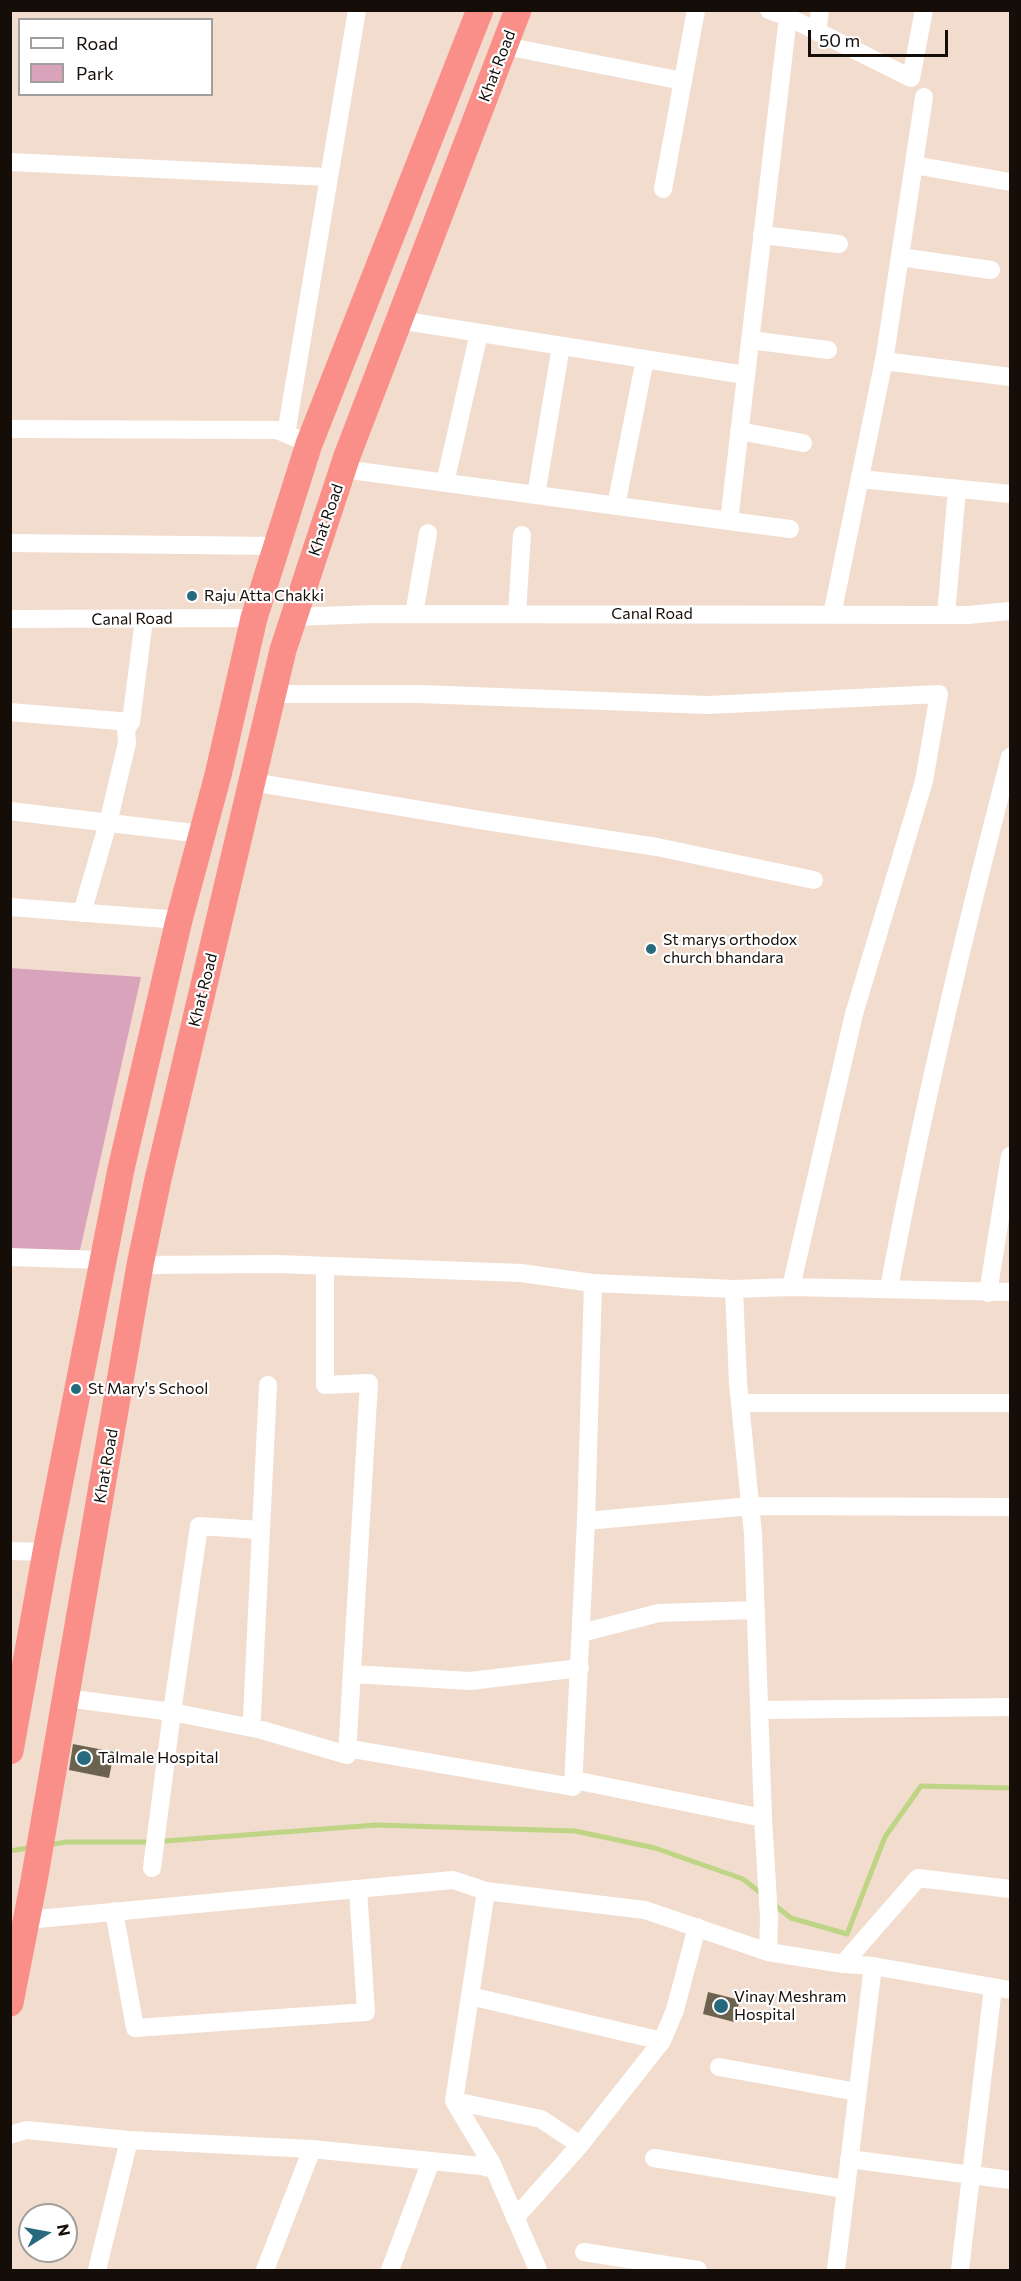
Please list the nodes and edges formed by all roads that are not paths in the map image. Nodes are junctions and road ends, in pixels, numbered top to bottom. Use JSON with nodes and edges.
{"nodes":[{"id":1,"x":357,"y":10,"type":"edge"},
{"id":2,"x":480,"y":10,"type":"edge"},
{"id":3,"x":518,"y":10,"type":"edge"},
{"id":4,"x":696,"y":10,"type":"edge"},
{"id":5,"x":769,"y":10,"type":"edge"},
{"id":6,"x":820,"y":10,"type":"edge"},
{"id":7,"x":924,"y":10,"type":"edge"},
{"id":8,"x":788,"y":17,"type":"junction"},
{"id":9,"x":817,"y":32,"type":"junction"},
{"id":10,"x":505,"y":46,"type":"junction"},
{"id":11,"x":684,"y":81,"type":"junction"},
{"id":12,"x":924,"y":97,"type":"dead end"},
{"id":13,"x":10,"y":162,"type":"edge"},
{"id":14,"x":914,"y":165,"type":"junction"},
{"id":15,"x":328,"y":177,"type":"junction"},
{"id":16,"x":1011,"y":182,"type":"edge"},
{"id":17,"x":663,"y":189,"type":"dead end"},
{"id":18,"x":762,"y":235,"type":"junction"},
{"id":19,"x":839,"y":244,"type":"dead end"},
{"id":20,"x":900,"y":257,"type":"junction"},
{"id":21,"x":991,"y":270,"type":"dead end"},
{"id":22,"x":399,"y":320,"type":"junction"},
{"id":23,"x":479,"y":333,"type":"junction"},
{"id":24,"x":750,"y":340,"type":"junction"},
{"id":25,"x":561,"y":346,"type":"junction"},
{"id":26,"x":828,"y":350,"type":"dead end"},
{"id":27,"x":645,"y":359,"type":"junction"},
{"id":28,"x":884,"y":361,"type":"junction"},
{"id":29,"x":746,"y":375,"type":"junction"},
{"id":30,"x":1011,"y":377,"type":"edge"},
{"id":31,"x":10,"y":429,"type":"edge"},
{"id":32,"x":739,"y":431,"type":"junction"},
{"id":33,"x":297,"y":439,"type":"junction"},
{"id":34,"x":803,"y":443,"type":"dead end"},
{"id":35,"x":343,"y":469,"type":"junction"},
{"id":36,"x":860,"y":479,"type":"junction"},
{"id":37,"x":445,"y":483,"type":"junction"},
{"id":38,"x":957,"y":489,"type":"junction"},
{"id":39,"x":1011,"y":494,"type":"edge"},
{"id":40,"x":536,"y":495,"type":"junction"},
{"id":41,"x":616,"y":506,"type":"junction"},
{"id":42,"x":729,"y":521,"type":"junction"},
{"id":43,"x":790,"y":529,"type":"dead end"},
{"id":44,"x":428,"y":533,"type":"dead end"},
{"id":45,"x":522,"y":535,"type":"dead end"},
{"id":46,"x":10,"y":543,"type":"edge"},
{"id":47,"x":277,"y":546,"type":"junction"},
{"id":48,"x":1011,"y":611,"type":"edge"},
{"id":49,"x":414,"y":614,"type":"junction"},
{"id":50,"x":517,"y":615,"type":"junction"},
{"id":51,"x":832,"y":615,"type":"junction"},
{"id":52,"x":946,"y":615,"type":"junction"},
{"id":53,"x":293,"y":617,"type":"junction"},
{"id":54,"x":254,"y":618,"type":"junction"},
{"id":55,"x":10,"y":619,"type":"edge"},
{"id":56,"x":144,"y":619,"type":"junction"},
{"id":57,"x":273,"y":694,"type":"junction"},
{"id":58,"x":10,"y":711,"type":"edge"},
{"id":59,"x":131,"y":722,"type":"junction"},
{"id":60,"x":1011,"y":757,"type":"edge"},
{"id":61,"x":252,"y":782,"type":"junction"},
{"id":62,"x":10,"y":811,"type":"edge"},
{"id":63,"x":108,"y":823,"type":"junction"},
{"id":64,"x":202,"y":834,"type":"junction"},
{"id":65,"x":814,"y":880,"type":"dead end"},
{"id":66,"x":10,"y":908,"type":"edge"},
{"id":67,"x":82,"y":913,"type":"junction"},
{"id":68,"x":179,"y":920,"type":"junction"},
{"id":69,"x":1011,"y":1156,"type":"edge"},
{"id":70,"x":10,"y":1257,"type":"edge"},
{"id":71,"x":102,"y":1260,"type":"junction"},
{"id":72,"x":140,"y":1265,"type":"junction"},
{"id":73,"x":325,"y":1266,"type":"junction"},
{"id":74,"x":593,"y":1283,"type":"junction"},
{"id":75,"x":791,"y":1287,"type":"junction"},
{"id":76,"x":889,"y":1288,"type":"junction"},
{"id":77,"x":734,"y":1289,"type":"junction"},
{"id":78,"x":1011,"y":1292,"type":"edge"},
{"id":79,"x":988,"y":1293,"type":"junction"},
{"id":80,"x":267,"y":1385,"type":"dead end"},
{"id":81,"x":741,"y":1403,"type":"junction"},
{"id":82,"x":1011,"y":1403,"type":"edge"},
{"id":83,"x":751,"y":1506,"type":"junction"},
{"id":84,"x":1011,"y":1507,"type":"edge"},
{"id":85,"x":586,"y":1521,"type":"junction"},
{"id":86,"x":260,"y":1530,"type":"junction"},
{"id":87,"x":10,"y":1551,"type":"edge"},
{"id":88,"x":46,"y":1552,"type":"junction"},
{"id":89,"x":756,"y":1610,"type":"junction"},
{"id":90,"x":581,"y":1633,"type":"junction"},
{"id":91,"x":580,"y":1668,"type":"junction"},
{"id":92,"x":352,"y":1674,"type":"junction"},
{"id":93,"x":66,"y":1698,"type":"junction"},
{"id":94,"x":1011,"y":1707,"type":"edge"},
{"id":95,"x":759,"y":1710,"type":"junction"},
{"id":96,"x":172,"y":1712,"type":"junction"},
{"id":97,"x":249,"y":1727,"type":"junction"},
{"id":98,"x":10,"y":1751,"type":"edge"},
{"id":99,"x":347,"y":1755,"type":"junction"},
{"id":100,"x":574,"y":1780,"type":"junction"},
{"id":101,"x":763,"y":1818,"type":"junction"},
{"id":102,"x":152,"y":1868,"type":"dead end"},
{"id":103,"x":358,"y":1889,"type":"junction"},
{"id":104,"x":1011,"y":1889,"type":"edge"},
{"id":105,"x":486,"y":1891,"type":"junction"},
{"id":106,"x":114,"y":1911,"type":"junction"},
{"id":107,"x":27,"y":1920,"type":"junction"},
{"id":108,"x":697,"y":1927,"type":"junction"},
{"id":109,"x":768,"y":1952,"type":"junction"},
{"id":110,"x":843,"y":1964,"type":"junction"},
{"id":111,"x":873,"y":1966,"type":"junction"},
{"id":112,"x":1002,"y":1988,"type":"edge"},
{"id":113,"x":470,"y":1996,"type":"junction"},
{"id":114,"x":10,"y":2003,"type":"edge"},
{"id":115,"x":662,"y":2041,"type":"junction"},
{"id":116,"x":719,"y":2067,"type":"dead end"},
{"id":117,"x":857,"y":2092,"type":"junction"},
{"id":118,"x":454,"y":2101,"type":"junction"},
{"id":119,"x":10,"y":2135,"type":"edge"},
{"id":120,"x":129,"y":2140,"type":"junction"},
{"id":121,"x":580,"y":2145,"type":"junction"},
{"id":122,"x":312,"y":2149,"type":"junction"},
{"id":123,"x":654,"y":2158,"type":"dead end"},
{"id":124,"x":849,"y":2158,"type":"junction"},
{"id":125,"x":431,"y":2161,"type":"junction"},
{"id":126,"x":494,"y":2169,"type":"junction"},
{"id":127,"x":970,"y":2176,"type":"junction"},
{"id":128,"x":1011,"y":2180,"type":"edge"},
{"id":129,"x":845,"y":2189,"type":"junction"},
{"id":130,"x":515,"y":2218,"type":"junction"},
{"id":131,"x":584,"y":2252,"type":"dead end"},
{"id":132,"x":97,"y":2271,"type":"edge"},
{"id":133,"x":265,"y":2271,"type":"edge"},
{"id":134,"x":390,"y":2271,"type":"edge"},
{"id":135,"x":538,"y":2271,"type":"edge"},
{"id":136,"x":698,"y":2271,"type":"edge"},
{"id":137,"x":836,"y":2271,"type":"edge"},
{"id":138,"x":960,"y":2271,"type":"edge"}],
"edges":[{"from":1,"to":15,"type":"street"},
{"from":2,"to":33,"type":"highway"},
{"from":3,"to":10,"type":"highway","name":"Khat Road"},
{"from":4,"to":11,"type":"street"},
{"from":5,"to":8,"type":"street"},
{"from":6,"to":9,"type":"street"},
{"from":7,"to":9,"type":"street"},
{"from":8,"to":9,"type":"street"},
{"from":8,"to":18,"type":"street"},
{"from":10,"to":11,"type":"street"},
{"from":10,"to":22,"type":"highway","name":"Khat Road"},
{"from":11,"to":17,"type":"street"},
{"from":12,"to":14,"type":"street"},
{"from":13,"to":15,"type":"street"},
{"from":14,"to":16,"type":"street"},
{"from":14,"to":20,"type":"street"},
{"from":15,"to":33,"type":"street"},
{"from":18,"to":19,"type":"street"},
{"from":18,"to":24,"type":"street"},
{"from":20,"to":21,"type":"street"},
{"from":20,"to":28,"type":"street"},
{"from":22,"to":23,"type":"street"},
{"from":22,"to":35,"type":"highway","name":"Khat Road"},
{"from":23,"to":25,"type":"street"},
{"from":23,"to":37,"type":"street"},
{"from":24,"to":26,"type":"street"},
{"from":24,"to":29,"type":"street"},
{"from":25,"to":27,"type":"street"},
{"from":25,"to":40,"type":"street"},
{"from":27,"to":29,"type":"street"},
{"from":27,"to":41,"type":"street"},
{"from":28,"to":30,"type":"street"},
{"from":28,"to":36,"type":"street"},
{"from":29,"to":32,"type":"street"},
{"from":31,"to":33,"type":"street"},
{"from":32,"to":34,"type":"street"},
{"from":32,"to":42,"type":"street"},
{"from":33,"to":47,"type":"highway"},
{"from":35,"to":37,"type":"street"},
{"from":35,"to":53,"type":"highway","name":"Khat Road"},
{"from":36,"to":38,"type":"street"},
{"from":36,"to":51,"type":"street"},
{"from":37,"to":40,"type":"street"},
{"from":38,"to":39,"type":"street"},
{"from":38,"to":52,"type":"street"},
{"from":40,"to":41,"type":"street"},
{"from":41,"to":42,"type":"street"},
{"from":42,"to":43,"type":"street"},
{"from":44,"to":49,"type":"street"},
{"from":45,"to":50,"type":"street"},
{"from":46,"to":47,"type":"street"},
{"from":47,"to":54,"type":"highway"},
{"from":48,"to":52,"type":"street","name":"Canal Road"},
{"from":49,"to":50,"type":"street","name":"Canal Road"},
{"from":49,"to":53,"type":"street","name":"Canal Road"},
{"from":50,"to":51,"type":"street","name":"Canal Road"},
{"from":51,"to":52,"type":"street","name":"Canal Road"},
{"from":53,"to":54,"type":"highway"},
{"from":53,"to":57,"type":"highway","name":"Khat Road"},
{"from":54,"to":56,"type":"street","name":"Canal Road"},
{"from":54,"to":64,"type":"highway"},
{"from":55,"to":56,"type":"street","name":"Canal Road"},
{"from":56,"to":59,"type":"street"},
{"from":57,"to":61,"type":"highway","name":"Khat Road"},
{"from":57,"to":75,"type":"street"},
{"from":58,"to":59,"type":"street"},
{"from":59,"to":63,"type":"street"},
{"from":60,"to":76,"type":"street"},
{"from":61,"to":65,"type":"street"},
{"from":61,"to":72,"type":"highway","name":"Khat Road"},
{"from":62,"to":63,"type":"street"},
{"from":63,"to":64,"type":"street"},
{"from":63,"to":67,"type":"street"},
{"from":64,"to":68,"type":"highway"},
{"from":66,"to":67,"type":"street"},
{"from":67,"to":68,"type":"street"},
{"from":68,"to":71,"type":"highway"},
{"from":69,"to":79,"type":"street"},
{"from":70,"to":71,"type":"street"},
{"from":71,"to":72,"type":"highway"},
{"from":71,"to":88,"type":"highway"},
{"from":72,"to":73,"type":"street"},
{"from":72,"to":93,"type":"highway","name":"Khat Road"},
{"from":73,"to":74,"type":"street"},
{"from":73,"to":92,"type":"street"},
{"from":74,"to":77,"type":"street"},
{"from":74,"to":85,"type":"street"},
{"from":75,"to":76,"type":"street"},
{"from":75,"to":77,"type":"street"},
{"from":76,"to":79,"type":"street"},
{"from":77,"to":81,"type":"street"},
{"from":78,"to":79,"type":"street"},
{"from":80,"to":86,"type":"street"},
{"from":81,"to":82,"type":"street"},
{"from":81,"to":83,"type":"street"},
{"from":83,"to":84,"type":"street"},
{"from":83,"to":85,"type":"street"},
{"from":83,"to":89,"type":"street"},
{"from":85,"to":90,"type":"street"},
{"from":86,"to":96,"type":"street"},
{"from":86,"to":97,"type":"street"},
{"from":87,"to":88,"type":"street"},
{"from":88,"to":98,"type":"highway"},
{"from":89,"to":90,"type":"street"},
{"from":89,"to":95,"type":"street"},
{"from":90,"to":91,"type":"street"},
{"from":91,"to":92,"type":"street"},
{"from":91,"to":100,"type":"street"},
{"from":92,"to":99,"type":"street"},
{"from":93,"to":96,"type":"street"},
{"from":93,"to":107,"type":"highway","name":"Khat Road"},
{"from":94,"to":95,"type":"street"},
{"from":95,"to":101,"type":"street"},
{"from":96,"to":97,"type":"street"},
{"from":96,"to":102,"type":"street"},
{"from":97,"to":99,"type":"street"},
{"from":99,"to":100,"type":"street"},
{"from":100,"to":101,"type":"street"},
{"from":101,"to":109,"type":"street"},
{"from":103,"to":105,"type":"street"},
{"from":103,"to":106,"type":"street"},
{"from":103,"to":106,"type":"street"},
{"from":104,"to":110,"type":"street"},
{"from":105,"to":108,"type":"street"},
{"from":105,"to":113,"type":"street"},
{"from":106,"to":107,"type":"street"},
{"from":107,"to":114,"type":"highway","name":"Khat Road"},
{"from":108,"to":109,"type":"street"},
{"from":108,"to":115,"type":"street"},
{"from":109,"to":110,"type":"street"},
{"from":110,"to":111,"type":"street"},
{"from":111,"to":112,"type":"street"},
{"from":111,"to":117,"type":"street"},
{"from":112,"to":127,"type":"street"},
{"from":113,"to":115,"type":"street"},
{"from":113,"to":118,"type":"street"},
{"from":115,"to":121,"type":"street"},
{"from":116,"to":117,"type":"street"},
{"from":117,"to":124,"type":"street"},
{"from":118,"to":121,"type":"street"},
{"from":118,"to":126,"type":"street"},
{"from":119,"to":120,"type":"street"},
{"from":120,"to":122,"type":"street"},
{"from":120,"to":132,"type":"street"},
{"from":121,"to":130,"type":"street"},
{"from":122,"to":125,"type":"street"},
{"from":122,"to":133,"type":"street"},
{"from":123,"to":129,"type":"street"},
{"from":124,"to":127,"type":"street"},
{"from":124,"to":129,"type":"street"},
{"from":125,"to":126,"type":"street"},
{"from":125,"to":134,"type":"street"},
{"from":126,"to":130,"type":"street"},
{"from":127,"to":128,"type":"street"},
{"from":127,"to":138,"type":"street"},
{"from":129,"to":137,"type":"street"},
{"from":130,"to":135,"type":"street"},
{"from":131,"to":136,"type":"street"}]}
